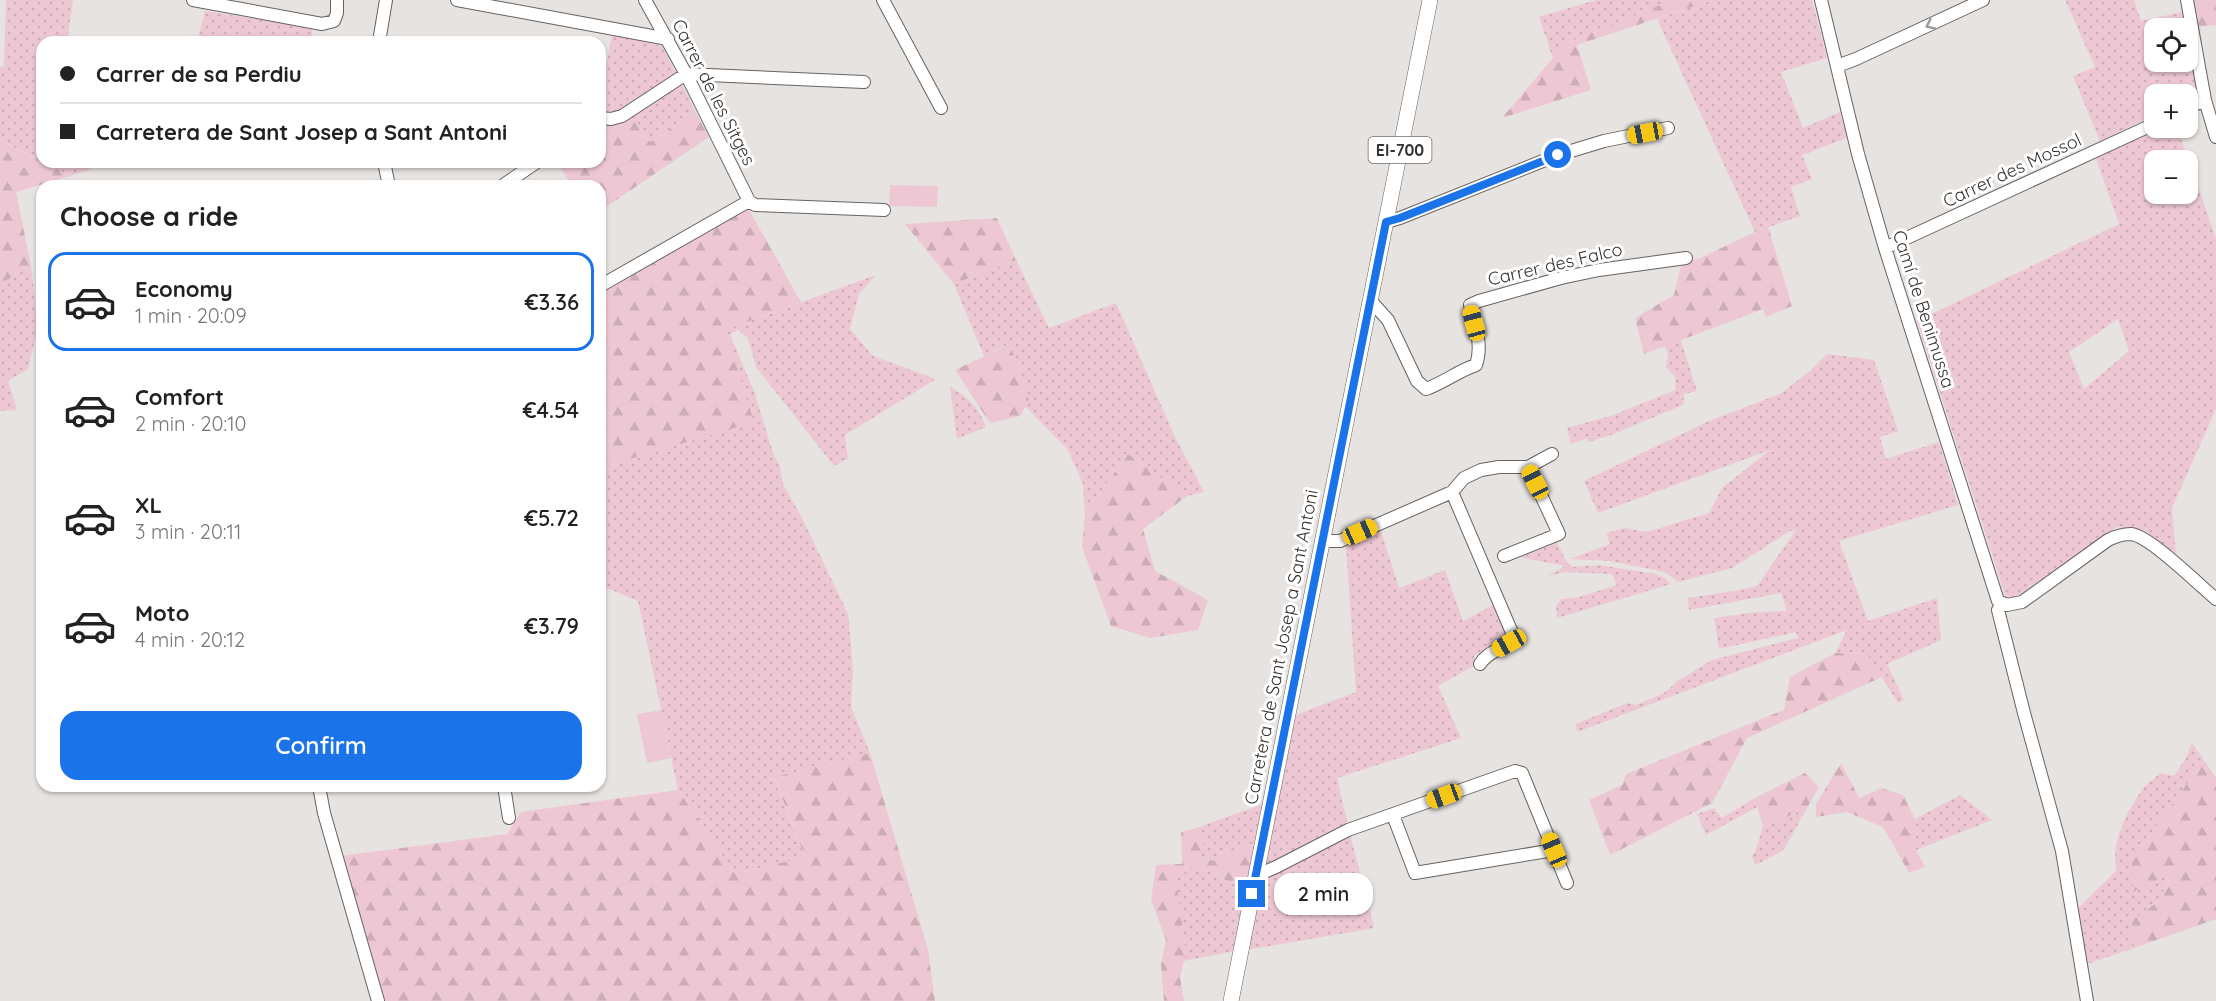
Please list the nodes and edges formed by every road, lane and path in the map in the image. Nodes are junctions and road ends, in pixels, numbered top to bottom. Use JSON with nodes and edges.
{"nodes":[{"id":1,"x":193,"y":0,"type":"edge"},
{"id":2,"x":337,"y":0,"type":"edge"},
{"id":3,"x":386,"y":0,"type":"edge"},
{"id":4,"x":457,"y":0,"type":"edge"},
{"id":5,"x":645,"y":0,"type":"edge"},
{"id":6,"x":883,"y":0,"type":"edge"},
{"id":7,"x":1431,"y":0,"type":"edge"},
{"id":8,"x":1821,"y":0,"type":"edge"},
{"id":9,"x":1983,"y":0,"type":"edge"},
{"id":10,"x":2187,"y":0,"type":"edge"},
{"id":11,"x":380,"y":36,"type":"edge"},
{"id":12,"x":668,"y":39,"type":"junction"},
{"id":13,"x":1837,"y":66,"type":"junction"},
{"id":14,"x":686,"y":74,"type":"junction"},
{"id":15,"x":864,"y":82,"type":"dead end"},
{"id":16,"x":2205,"y":100,"type":"junction"},
{"id":17,"x":2198,"y":103,"type":"edge"},
{"id":18,"x":941,"y":108,"type":"dead end"},
{"id":19,"x":606,"y":118,"type":"edge"},
{"id":20,"x":1668,"y":128,"type":"dead end"},
{"id":21,"x":2144,"y":129,"type":"edge"},
{"id":22,"x":2216,"y":137,"type":"edge"},
{"id":23,"x":528,"y":168,"type":"edge"},
{"id":24,"x":511,"y":180,"type":"edge"},
{"id":25,"x":749,"y":201,"type":"junction"},
{"id":26,"x":884,"y":210,"type":"dead end"},
{"id":27,"x":1386,"y":222,"type":"junction"},
{"id":28,"x":1885,"y":248,"type":"junction"},
{"id":29,"x":1686,"y":258,"type":"dead end"},
{"id":30,"x":606,"y":283,"type":"edge"},
{"id":31,"x":1370,"y":300,"type":"junction"},
{"id":32,"x":1552,"y":454,"type":"dead end"},
{"id":33,"x":1528,"y":467,"type":"junction"},
{"id":34,"x":1452,"y":492,"type":"junction"},
{"id":35,"x":1323,"y":541,"type":"junction"},
{"id":36,"x":1504,"y":556,"type":"dead end"},
{"id":37,"x":2216,"y":599,"type":"edge"},
{"id":38,"x":2002,"y":604,"type":"junction"},
{"id":39,"x":1480,"y":664,"type":"dead end"},
{"id":40,"x":321,"y":792,"type":"edge"},
{"id":41,"x":505,"y":792,"type":"edge"},
{"id":42,"x":1393,"y":815,"type":"junction"},
{"id":43,"x":509,"y":818,"type":"dead end"},
{"id":44,"x":1554,"y":850,"type":"junction"},
{"id":45,"x":1256,"y":872,"type":"junction"},
{"id":46,"x":1567,"y":883,"type":"dead end"},
{"id":47,"x":378,"y":1001,"type":"edge"},
{"id":48,"x":1231,"y":1001,"type":"edge"},
{"id":49,"x":2087,"y":1001,"type":"edge"}],
"edges":[{"from":1,"to":2,"type":"street"},
{"from":3,"to":11,"type":"street"},
{"from":4,"to":12,"type":"street"},
{"from":5,"to":12,"type":"street","name":"Carrer de les Sitges"},
{"from":6,"to":18,"type":"street"},
{"from":7,"to":27,"type":"main road","number":"EI-700"},
{"from":8,"to":13,"type":"street","name":"Camí de Benimussa"},
{"from":9,"to":13,"type":"street","one_way":true},
{"from":10,"to":16,"type":"street"},
{"from":12,"to":14,"type":"street","name":"Carrer de les Sitges"},
{"from":13,"to":28,"type":"street","name":"Camí de Benimussa"},
{"from":14,"to":15,"type":"street"},
{"from":14,"to":19,"type":"street"},
{"from":14,"to":25,"type":"street","name":"Carrer de les Sitges"},
{"from":16,"to":17,"type":"street"},
{"from":16,"to":22,"type":"street"},
{"from":20,"to":27,"type":"street"},
{"from":21,"to":28,"type":"street","name":"Carrer des Mossol"},
{"from":23,"to":24,"type":"street"},
{"from":25,"to":26,"type":"street"},
{"from":25,"to":30,"type":"street"},
{"from":27,"to":31,"type":"main road","number":"EI-700"},
{"from":28,"to":38,"type":"street","name":"Camí de Benimussa"},
{"from":29,"to":31,"type":"street","name":"Carrer des Falco"},
{"from":31,"to":35,"type":"main road","name":"Carretera de Sant Josep a Sant Antoni","number":"EI-700"},
{"from":32,"to":33,"type":"street"},
{"from":33,"to":34,"type":"street"},
{"from":33,"to":36,"type":"street"},
{"from":34,"to":35,"type":"street"},
{"from":34,"to":39,"type":"street"},
{"from":35,"to":45,"type":"main road","name":"Carretera de Sant Josep a Sant Antoni","number":"EI-700"},
{"from":37,"to":38,"type":"street"},
{"from":38,"to":49,"type":"street"},
{"from":40,"to":47,"type":"street"},
{"from":41,"to":43,"type":"street"},
{"from":42,"to":44,"type":"street"},
{"from":42,"to":44,"type":"street"},
{"from":42,"to":45,"type":"street"},
{"from":44,"to":46,"type":"street"},
{"from":45,"to":48,"type":"main road","name":"Carretera de Sant Josep a Sant Antoni","number":"EI-700"}]}
